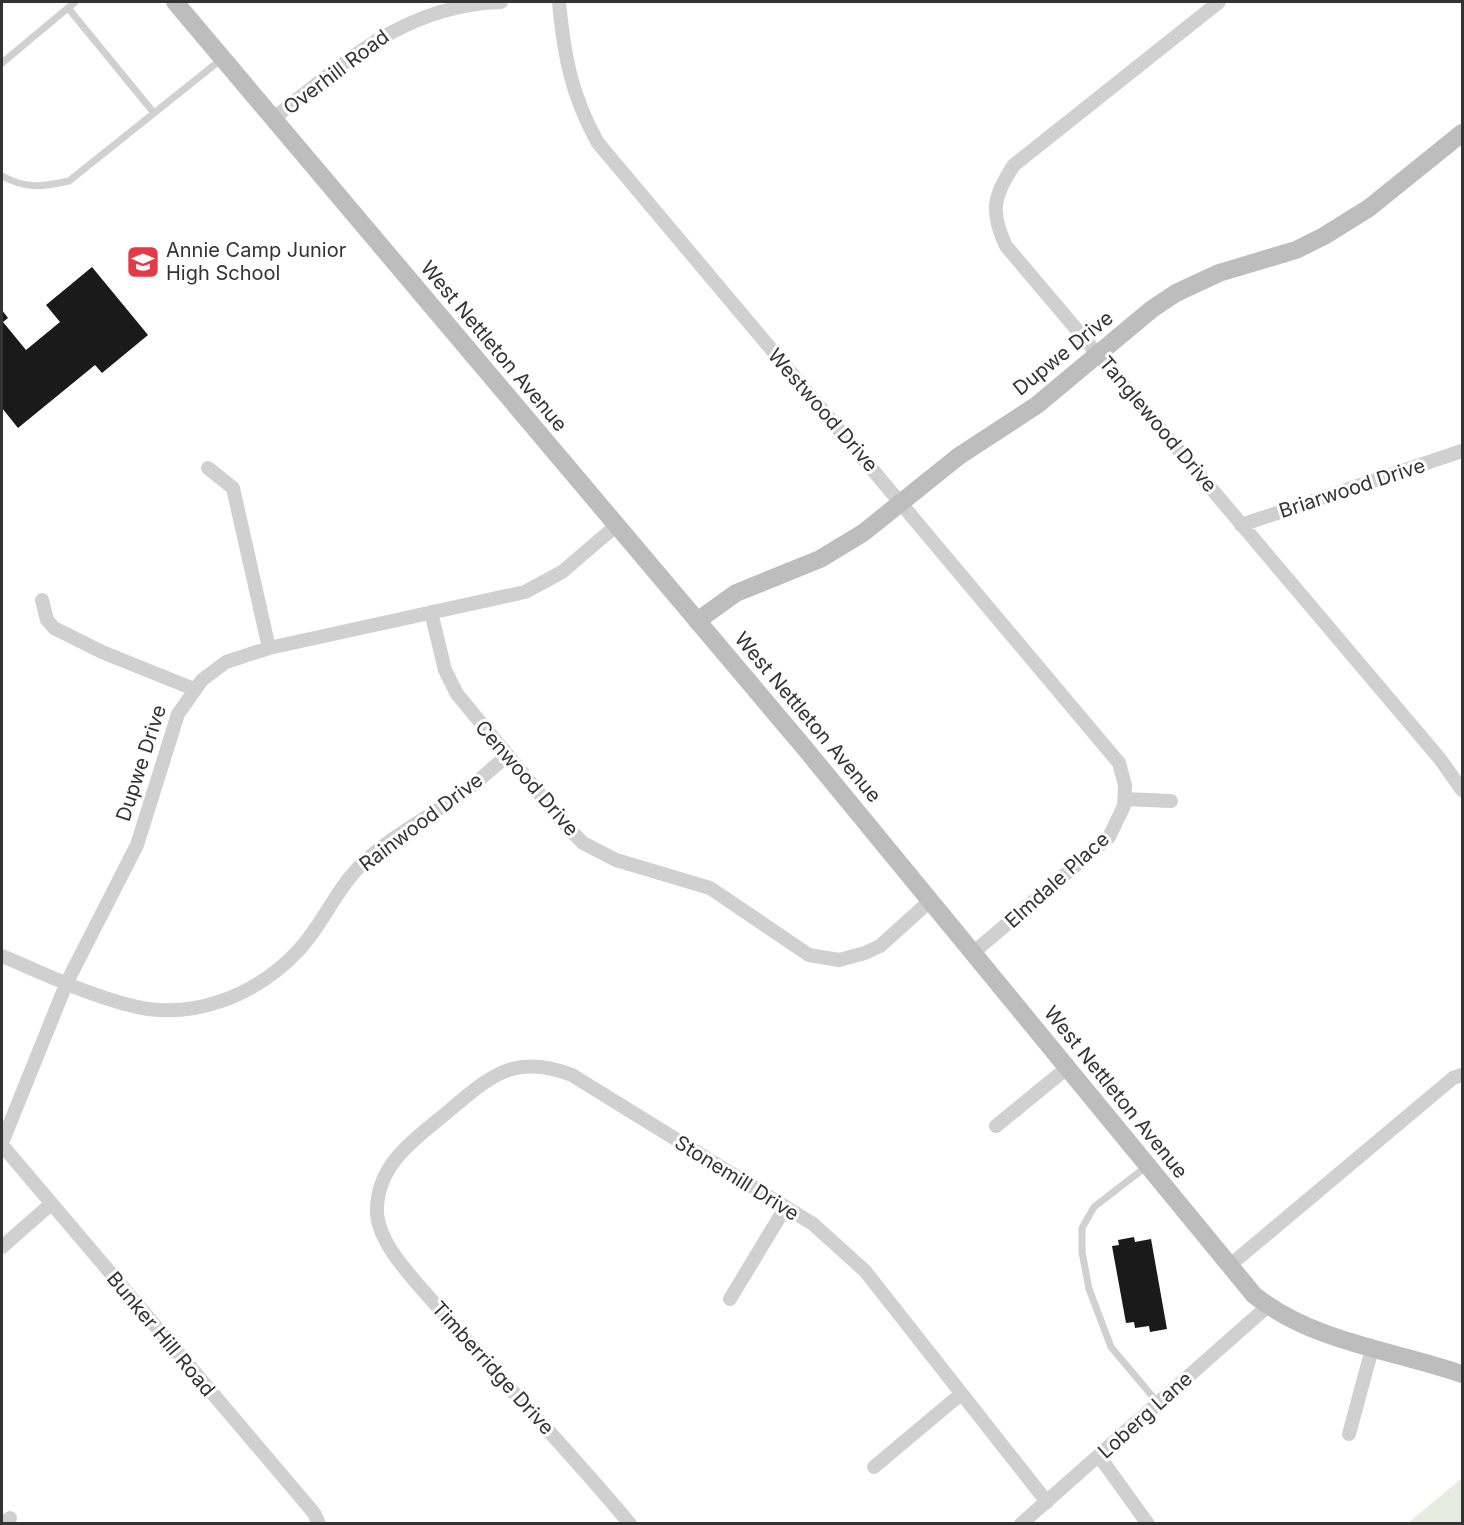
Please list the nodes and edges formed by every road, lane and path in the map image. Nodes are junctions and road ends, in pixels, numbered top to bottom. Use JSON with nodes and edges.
{"nodes":[{"id":1,"x":75,"y":2,"type":"edge"},
{"id":2,"x":176,"y":2,"type":"edge"},
{"id":3,"x":501,"y":2,"type":"edge"},
{"id":4,"x":560,"y":2,"type":"edge"},
{"id":5,"x":1219,"y":2,"type":"edge"},
{"id":6,"x":68,"y":8,"type":"junction"},
{"id":7,"x":224,"y":58,"type":"junction"},
{"id":8,"x":2,"y":63,"type":"edge"},
{"id":9,"x":154,"y":113,"type":"junction"},
{"id":10,"x":274,"y":118,"type":"junction"},
{"id":11,"x":1462,"y":133,"type":"edge"},
{"id":12,"x":2,"y":176,"type":"edge"},
{"id":13,"x":1099,"y":354,"type":"junction"},
{"id":14,"x":1462,"y":451,"type":"edge"},
{"id":15,"x":208,"y":468,"type":"dead end"},
{"id":16,"x":903,"y":502,"type":"junction"},
{"id":17,"x":617,"y":525,"type":"junction"},
{"id":18,"x":1241,"y":525,"type":"junction"},
{"id":19,"x":42,"y":600,"type":"dead end"},
{"id":20,"x":431,"y":612,"type":"junction"},
{"id":21,"x":697,"y":621,"type":"junction"},
{"id":22,"x":269,"y":648,"type":"junction"},
{"id":23,"x":194,"y":689,"type":"junction"},
{"id":24,"x":507,"y":756,"type":"junction"},
{"id":25,"x":1462,"y":790,"type":"edge"},
{"id":26,"x":1125,"y":799,"type":"junction"},
{"id":27,"x":1171,"y":801,"type":"dead end"},
{"id":28,"x":931,"y":900,"type":"junction"},
{"id":29,"x":974,"y":952,"type":"junction"},
{"id":30,"x":2,"y":956,"type":"edge"},
{"id":31,"x":67,"y":982,"type":"junction"},
{"id":32,"x":1067,"y":1068,"type":"junction"},
{"id":33,"x":1462,"y":1075,"type":"edge"},
{"id":34,"x":996,"y":1126,"type":"dead end"},
{"id":35,"x":2,"y":1144,"type":"edge"},
{"id":36,"x":1147,"y":1166,"type":"junction"},
{"id":37,"x":378,"y":1202,"type":"joint"},
{"id":38,"x":51,"y":1204,"type":"junction"},
{"id":39,"x":785,"y":1208,"type":"junction"},
{"id":40,"x":2,"y":1247,"type":"edge"},
{"id":41,"x":1229,"y":1266,"type":"junction"},
{"id":42,"x":730,"y":1299,"type":"dead end"},
{"id":43,"x":1268,"y":1306,"type":"junction"},
{"id":44,"x":1372,"y":1349,"type":"junction"},
{"id":45,"x":1462,"y":1374,"type":"edge"},
{"id":46,"x":961,"y":1394,"type":"junction"},
{"id":47,"x":1158,"y":1403,"type":"junction"},
{"id":48,"x":1349,"y":1434,"type":"dead end"},
{"id":49,"x":1099,"y":1456,"type":"junction"},
{"id":50,"x":874,"y":1467,"type":"dead end"},
{"id":51,"x":1047,"y":1502,"type":"junction"},
{"id":52,"x":319,"y":1524,"type":"edge"},
{"id":53,"x":630,"y":1524,"type":"edge"},
{"id":54,"x":1021,"y":1524,"type":"edge"},
{"id":55,"x":1148,"y":1524,"type":"edge"}],
"edges":[{"from":1,"to":6,"type":"lane"},
{"from":2,"to":7,"type":"street","name":"West Nettleton Avenue"},
{"from":3,"to":10,"type":"street","name":"Overhill Road"},
{"from":4,"to":16,"type":"street","name":"Westwood Drive"},
{"from":5,"to":13,"type":"street","name":"Tanglewood Drive"},
{"from":6,"to":8,"type":"lane"},
{"from":6,"to":9,"type":"lane"},
{"from":7,"to":9,"type":"lane"},
{"from":7,"to":10,"type":"street","name":"West Nettleton Avenue"},
{"from":9,"to":12,"type":"lane"},
{"from":10,"to":17,"type":"street","name":"West Nettleton Avenue"},
{"from":11,"to":13,"type":"street","name":"Dupwe Drive"},
{"from":13,"to":16,"type":"street","name":"Dupwe Drive"},
{"from":13,"to":18,"type":"street","name":"Tanglewood Drive"},
{"from":14,"to":18,"type":"street","name":"Briarwood Drive"},
{"from":15,"to":22,"type":"street"},
{"from":16,"to":21,"type":"street","name":"Dupwe Drive"},
{"from":16,"to":26,"type":"street","name":"Westwood Drive"},
{"from":17,"to":20,"type":"street","name":"Dupwe Drive"},
{"from":17,"to":21,"type":"street","name":"West Nettleton Avenue"},
{"from":18,"to":25,"type":"street","name":"Tanglewood Drive"},
{"from":19,"to":23,"type":"street"},
{"from":20,"to":22,"type":"street","name":"Dupwe Drive"},
{"from":20,"to":24,"type":"street","name":"Cenwood Drive"},
{"from":21,"to":28,"type":"street","name":"West Nettleton Avenue"},
{"from":22,"to":23,"type":"street","name":"Dupwe Drive"},
{"from":23,"to":31,"type":"street","name":"Dupwe Drive"},
{"from":24,"to":28,"type":"street","name":"Cenwood Drive"},
{"from":24,"to":31,"type":"street","name":"Rainwood Drive"},
{"from":26,"to":27,"type":"street"},
{"from":26,"to":29,"type":"street","name":"Elmdale Place"},
{"from":28,"to":29,"type":"street","name":"West Nettleton Avenue"},
{"from":29,"to":32,"type":"street","name":"West Nettleton Avenue"},
{"from":30,"to":31,"type":"street","name":"Rainwood Drive"},
{"from":31,"to":35,"type":"street","name":"Dupwe Drive"},
{"from":32,"to":34,"type":"street"},
{"from":32,"to":36,"type":"street","name":"West Nettleton Avenue"},
{"from":33,"to":41,"type":"street"},
{"from":35,"to":38,"type":"street","name":"Bunker Hill Road"},
{"from":36,"to":41,"type":"street","name":"West Nettleton Avenue"},
{"from":36,"to":47,"type":"lane"},
{"from":37,"to":39,"type":"street","name":"Stonemill Drive"},
{"from":37,"to":53,"type":"street","name":"Timberridge Drive"},
{"from":38,"to":40,"type":"street"},
{"from":38,"to":52,"type":"street","name":"Bunker Hill Road"},
{"from":39,"to":42,"type":"street"},
{"from":39,"to":46,"type":"street","name":"Stonemill Drive"},
{"from":41,"to":43,"type":"street","name":"West Nettleton Avenue"},
{"from":43,"to":44,"type":"street","name":"West Nettleton Avenue"},
{"from":43,"to":47,"type":"street","name":"Loberg Lane"},
{"from":44,"to":45,"type":"street","name":"West Nettleton Avenue"},
{"from":44,"to":48,"type":"street"},
{"from":46,"to":50,"type":"street"},
{"from":46,"to":51,"type":"street","name":"Stonemill Drive"},
{"from":47,"to":49,"type":"street","name":"Loberg Lane"},
{"from":49,"to":51,"type":"street","name":"Loberg Lane"},
{"from":49,"to":55,"type":"street"},
{"from":51,"to":54,"type":"street","name":"Loberg Lane"}]}
